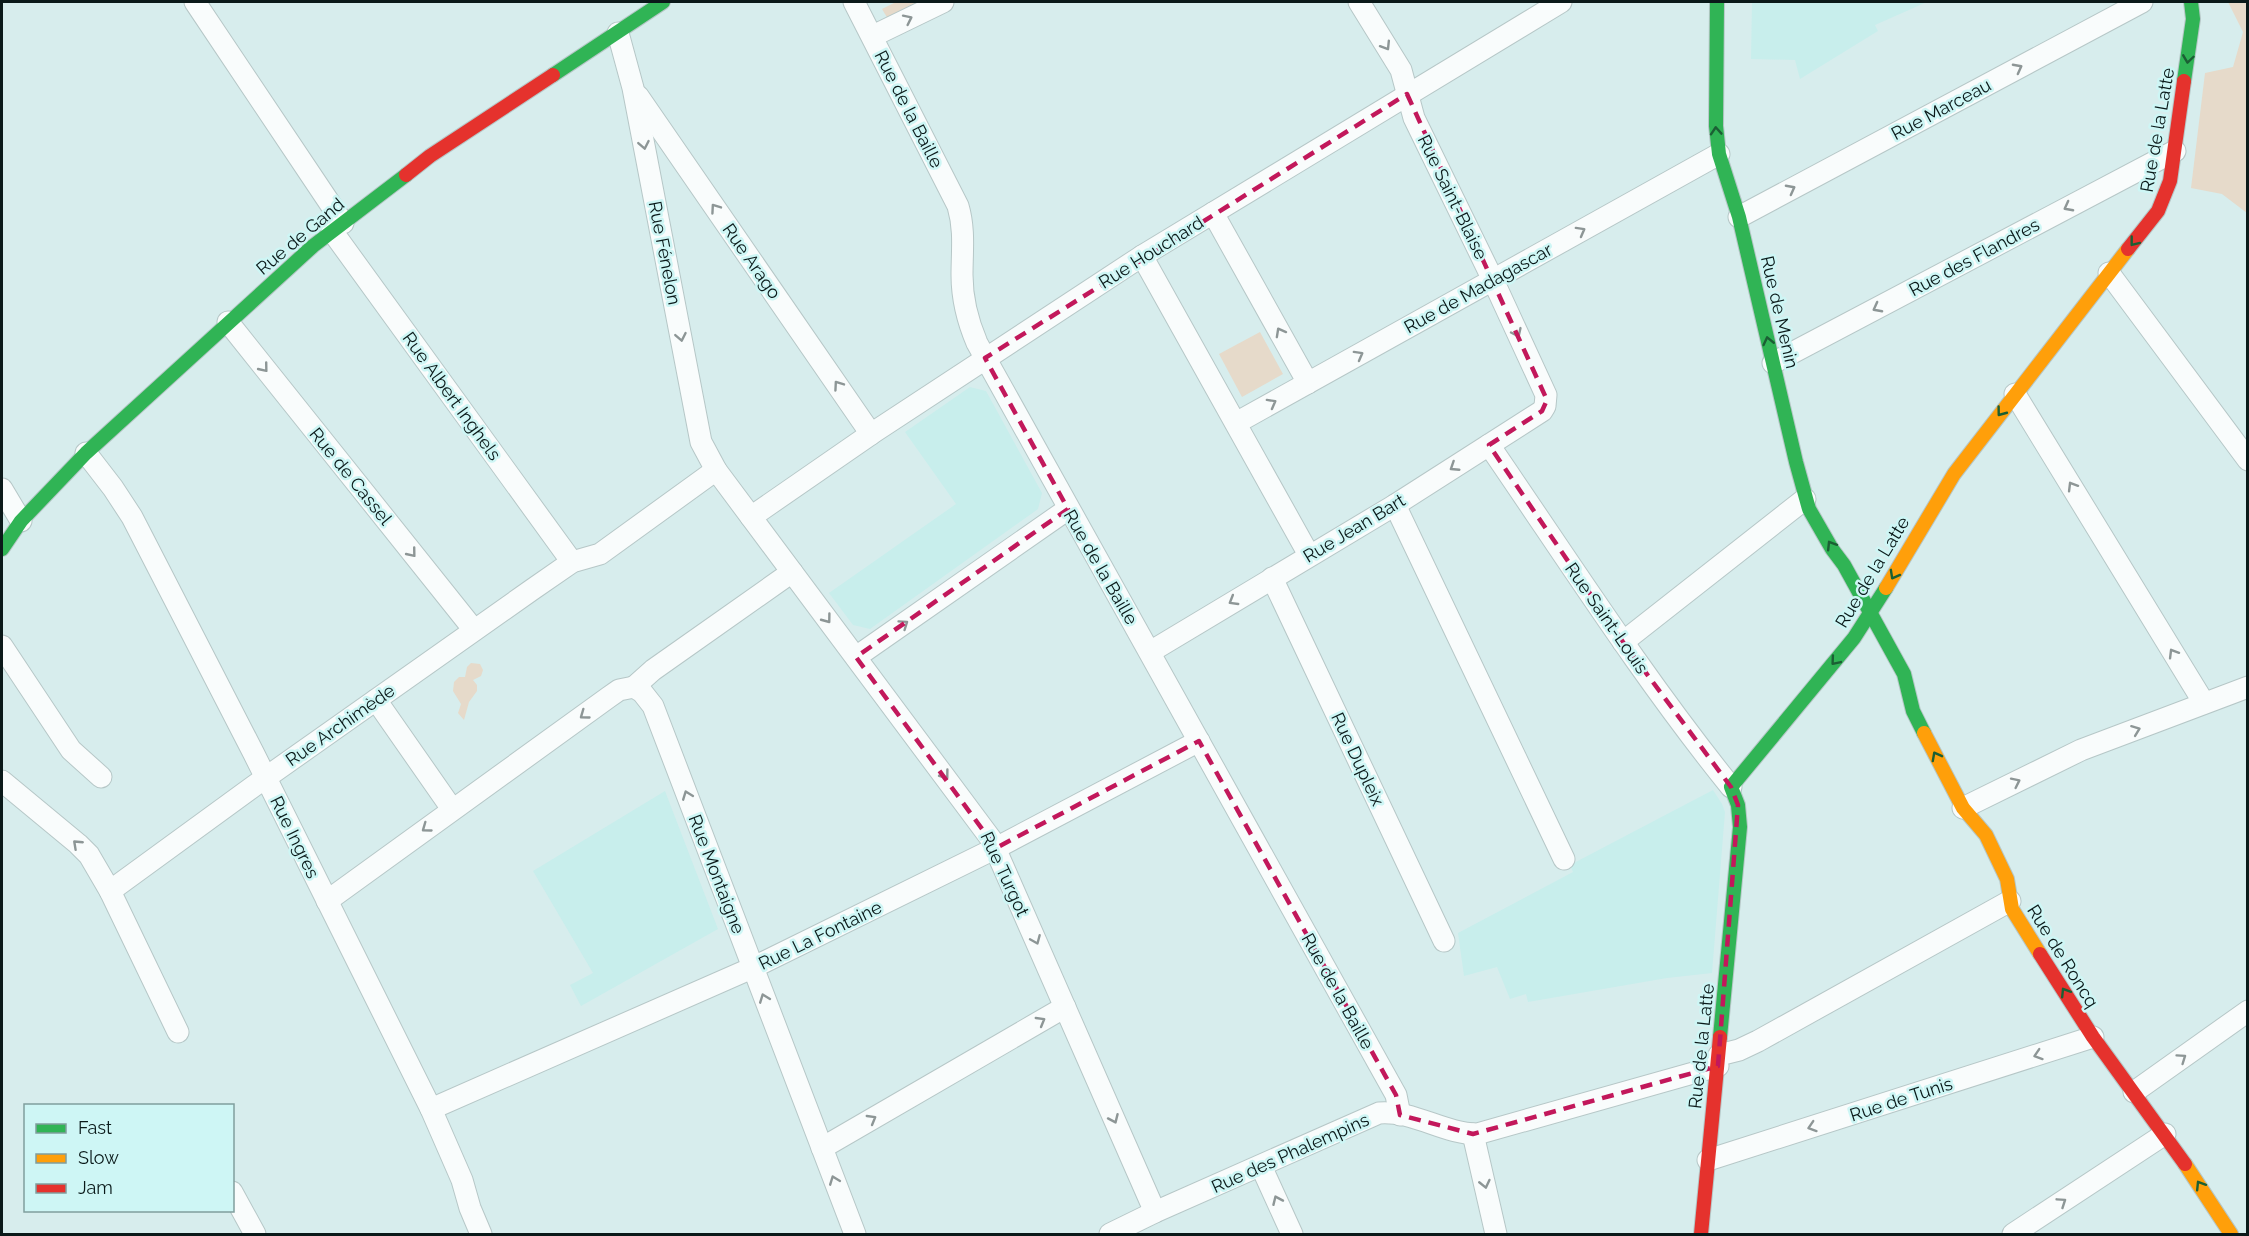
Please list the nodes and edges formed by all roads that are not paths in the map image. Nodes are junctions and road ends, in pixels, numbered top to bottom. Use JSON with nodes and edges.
{"nodes":[{"id":1,"x":195,"y":2,"type":"edge"},
{"id":2,"x":662,"y":2,"type":"edge"},
{"id":3,"x":854,"y":2,"type":"edge"},
{"id":4,"x":943,"y":2,"type":"edge"},
{"id":5,"x":1359,"y":2,"type":"edge"},
{"id":6,"x":1560,"y":2,"type":"edge"},
{"id":7,"x":1718,"y":2,"type":"edge"},
{"id":8,"x":2142,"y":2,"type":"edge"},
{"id":9,"x":2191,"y":2,"type":"edge"},
{"id":10,"x":618,"y":33,"type":"junction"},
{"id":11,"x":873,"y":36,"type":"junction"},
{"id":12,"x":633,"y":88,"type":"junction"},
{"id":13,"x":1407,"y":94,"type":"junction"},
{"id":14,"x":2175,"y":151,"type":"junction"},
{"id":15,"x":1719,"y":153,"type":"junction"},
{"id":16,"x":1213,"y":213,"type":"junction"},
{"id":17,"x":1739,"y":217,"type":"junction"},
{"id":18,"x":337,"y":227,"type":"junction"},
{"id":19,"x":1142,"y":256,"type":"junction"},
{"id":20,"x":2109,"y":273,"type":"junction"},
{"id":21,"x":1493,"y":280,"type":"junction"},
{"id":22,"x":228,"y":322,"type":"junction"},
{"id":23,"x":985,"y":358,"type":"junction"},
{"id":24,"x":1773,"y":363,"type":"junction"},
{"id":25,"x":1308,"y":383,"type":"junction"},
{"id":26,"x":2015,"y":394,"type":"junction"},
{"id":27,"x":1546,"y":395,"type":"joint"},
{"id":28,"x":1236,"y":423,"type":"junction"},
{"id":29,"x":871,"y":434,"type":"junction"},
{"id":30,"x":1489,"y":445,"type":"junction"},
{"id":31,"x":86,"y":453,"type":"junction"},
{"id":32,"x":2247,"y":460,"type":"edge"},
{"id":33,"x":716,"y":470,"type":"junction"},
{"id":34,"x":2,"y":489,"type":"edge"},
{"id":35,"x":1806,"y":499,"type":"junction"},
{"id":36,"x":1395,"y":505,"type":"junction"},
{"id":37,"x":1068,"y":509,"type":"junction"},
{"id":38,"x":751,"y":517,"type":"junction"},
{"id":39,"x":21,"y":521,"type":"junction"},
{"id":40,"x":2,"y":549,"type":"edge"},
{"id":41,"x":1309,"y":555,"type":"junction"},
{"id":42,"x":572,"y":562,"type":"junction"},
{"id":43,"x":792,"y":572,"type":"junction"},
{"id":44,"x":1272,"y":578,"type":"junction"},
{"id":45,"x":1870,"y":614,"type":"junction"},
{"id":46,"x":474,"y":630,"type":"junction"},
{"id":47,"x":1623,"y":642,"type":"junction"},
{"id":48,"x":2,"y":646,"type":"edge"},
{"id":49,"x":1150,"y":652,"type":"junction"},
{"id":50,"x":856,"y":657,"type":"junction"},
{"id":51,"x":634,"y":687,"type":"junction"},
{"id":52,"x":2247,"y":687,"type":"edge"},
{"id":53,"x":376,"y":700,"type":"junction"},
{"id":54,"x":2204,"y":703,"type":"junction"},
{"id":55,"x":1199,"y":741,"type":"junction"},
{"id":56,"x":100,"y":777,"type":"dead end"},
{"id":57,"x":266,"y":778,"type":"junction"},
{"id":58,"x":2,"y":781,"type":"edge"},
{"id":59,"x":1731,"y":787,"type":"junction"},
{"id":60,"x":1964,"y":808,"type":"junction"},
{"id":61,"x":452,"y":809,"type":"junction"},
{"id":62,"x":996,"y":848,"type":"junction"},
{"id":63,"x":1564,"y":859,"type":"dead end"},
{"id":64,"x":110,"y":891,"type":"junction"},
{"id":65,"x":327,"y":901,"type":"junction"},
{"id":66,"x":2010,"y":901,"type":"junction"},
{"id":67,"x":1444,"y":941,"type":"dead end"},
{"id":68,"x":752,"y":968,"type":"junction"},
{"id":69,"x":1065,"y":1007,"type":"junction"},
{"id":70,"x":2247,"y":1011,"type":"edge"},
{"id":71,"x":178,"y":1032,"type":"dead end"},
{"id":72,"x":2093,"y":1038,"type":"junction"},
{"id":73,"x":1718,"y":1060,"type":"junction"},
{"id":74,"x":2134,"y":1092,"type":"junction"},
{"id":75,"x":431,"y":1109,"type":"junction"},
{"id":76,"x":1400,"y":1114,"type":"junction"},
{"id":77,"x":1473,"y":1134,"type":"junction"},
{"id":78,"x":2165,"y":1134,"type":"junction"},
{"id":79,"x":822,"y":1148,"type":"junction"},
{"id":80,"x":1708,"y":1160,"type":"junction"},
{"id":81,"x":1261,"y":1166,"type":"junction"},
{"id":82,"x":234,"y":1196,"type":"edge"},
{"id":83,"x":1155,"y":1212,"type":"junction"},
{"id":84,"x":255,"y":1234,"type":"edge"},
{"id":85,"x":481,"y":1234,"type":"edge"},
{"id":86,"x":855,"y":1234,"type":"edge"},
{"id":87,"x":1110,"y":1234,"type":"edge"},
{"id":88,"x":1292,"y":1234,"type":"edge"},
{"id":89,"x":1496,"y":1234,"type":"edge"},
{"id":90,"x":1701,"y":1234,"type":"edge"},
{"id":91,"x":2013,"y":1234,"type":"edge"},
{"id":92,"x":2231,"y":1234,"type":"edge"}],
"edges":[{"from":1,"to":18,"type":"street","name":"Rue Albert Inghels"},
{"from":2,"to":10,"type":"street","name":"Rue de Gand"},
{"from":3,"to":11,"type":"street","name":"Rue de la Baille"},
{"from":11,"to":4,"type":"street","one_way":true},
{"from":5,"to":13,"type":"street","name":"Rue Saint-Blaise","one_way":true},
{"from":6,"to":13,"type":"street","name":"Rue Houchard"},
{"from":15,"to":7,"type":"street","name":"Rue de Menin","one_way":true},
{"from":17,"to":8,"type":"street","name":"Rue Marceau","one_way":true},
{"from":9,"to":14,"type":"street","name":"Rue de la Latte","one_way":true},
{"from":10,"to":12,"type":"street","name":"Rue Fénelon"},
{"from":10,"to":18,"type":"street","name":"Rue de Gand"},
{"from":11,"to":23,"type":"street","name":"Rue de la Baille"},
{"from":29,"to":12,"type":"street","name":"Rue Arago","one_way":true},
{"from":12,"to":33,"type":"street","name":"Rue Fénelon","one_way":true},
{"from":13,"to":16,"type":"street","name":"Rue Houchard"},
{"from":13,"to":21,"type":"street","name":"Rue Saint-Blaise"},
{"from":14,"to":20,"type":"street","name":"Rue de la Latte","one_way":true},
{"from":14,"to":24,"type":"street","name":"Rue des Flandres","one_way":true},
{"from":15,"to":17,"type":"street","name":"Rue de Menin"},
{"from":21,"to":15,"type":"street","name":"Rue de Madagascar","one_way":true},
{"from":16,"to":19,"type":"street","name":"Rue Houchard"},
{"from":25,"to":16,"type":"street","one_way":true},
{"from":24,"to":17,"type":"street","name":"Rue de Menin","one_way":true},
{"from":18,"to":22,"type":"street","name":"Rue de Gand"},
{"from":18,"to":42,"type":"street","name":"Rue Albert Inghels"},
{"from":19,"to":23,"type":"street","name":"Rue Houchard"},
{"from":19,"to":28,"type":"street"},
{"from":20,"to":26,"type":"street","name":"Rue de la Latte"},
{"from":20,"to":32,"type":"street"},
{"from":25,"to":21,"type":"street","name":"Rue de Madagascar","one_way":true},
{"from":21,"to":27,"type":"street","name":"Rue Saint-Blaise","one_way":true},
{"from":22,"to":31,"type":"street","name":"Rue de Gand"},
{"from":22,"to":46,"type":"street","name":"Rue de Cassel","one_way":true},
{"from":23,"to":29,"type":"street","name":"Rue Houchard"},
{"from":23,"to":37,"type":"street","name":"Rue de la Baille"},
{"from":24,"to":35,"type":"street","name":"Rue de Menin"},
{"from":28,"to":25,"type":"street","name":"Rue de Madagascar","one_way":true},
{"from":26,"to":45,"type":"street","name":"Rue de la Latte","one_way":true},
{"from":54,"to":26,"type":"street","one_way":true},
{"from":27,"to":30,"type":"street","name":"Rue Jean Bart"},
{"from":28,"to":41,"type":"street"},
{"from":29,"to":38,"type":"street","name":"Rue Houchard"},
{"from":30,"to":36,"type":"street","name":"Rue Jean Bart","one_way":true},
{"from":30,"to":47,"type":"street","name":"Rue Saint-Louis"},
{"from":31,"to":39,"type":"street","name":"Rue de Gand"},
{"from":31,"to":57,"type":"street","name":"Rue Ingres"},
{"from":33,"to":38,"type":"street","name":"Rue Fénelon"},
{"from":33,"to":42,"type":"street","name":"Rue Archimède"},
{"from":34,"to":39,"type":"street"},
{"from":45,"to":35,"type":"street","name":"Rue de Menin","one_way":true},
{"from":35,"to":47,"type":"street"},
{"from":36,"to":41,"type":"street","name":"Rue Jean Bart"},
{"from":36,"to":63,"type":"street"},
{"from":37,"to":49,"type":"street","name":"Rue de la Baille"},
{"from":50,"to":37,"type":"street","one_way":true},
{"from":38,"to":43,"type":"street","name":"Rue Turgot"},
{"from":39,"to":40,"type":"street","name":"Rue de Gand"},
{"from":41,"to":44,"type":"street","name":"Rue Jean Bart"},
{"from":42,"to":46,"type":"street","name":"Rue Archimède"},
{"from":43,"to":50,"type":"street","name":"Rue Turgot","one_way":true},
{"from":43,"to":51,"type":"street"},
{"from":44,"to":49,"type":"street","name":"Rue Jean Bart","one_way":true},
{"from":44,"to":67,"type":"street","name":"Rue Dupleix"},
{"from":45,"to":59,"type":"street","name":"Rue de la Latte","one_way":true},
{"from":60,"to":45,"type":"street","name":"Rue de Roncq","one_way":true},
{"from":46,"to":53,"type":"street","name":"Rue Archimède"},
{"from":47,"to":59,"type":"street","name":"Rue Saint-Louis"},
{"from":48,"to":56,"type":"street"},
{"from":49,"to":55,"type":"street","name":"Rue de la Baille"},
{"from":50,"to":62,"type":"street","name":"Rue Turgot","one_way":true},
{"from":51,"to":61,"type":"street","one_way":true},
{"from":68,"to":51,"type":"street","name":"Rue Montaigne","one_way":true},
{"from":52,"to":54,"type":"street"},
{"from":53,"to":57,"type":"street","name":"Rue Archimède"},
{"from":53,"to":61,"type":"street"},
{"from":60,"to":54,"type":"street","one_way":true},
{"from":55,"to":62,"type":"street","name":"Rue La Fontaine"},
{"from":55,"to":76,"type":"street","name":"Rue de la Baille"},
{"from":57,"to":64,"type":"street","name":"Rue Archimède"},
{"from":57,"to":65,"type":"street","name":"Rue Ingres"},
{"from":64,"to":58,"type":"street","one_way":true},
{"from":59,"to":73,"type":"street","name":"Rue de la Latte"},
{"from":60,"to":66,"type":"street","name":"Rue de Roncq"},
{"from":61,"to":65,"type":"street","one_way":true},
{"from":62,"to":68,"type":"street","name":"Rue La Fontaine"},
{"from":62,"to":69,"type":"street","name":"Rue Turgot","one_way":true},
{"from":64,"to":71,"type":"street"},
{"from":65,"to":75,"type":"street","name":"Rue Ingres"},
{"from":72,"to":66,"type":"street","name":"Rue de Roncq","one_way":true},
{"from":66,"to":73,"type":"street","name":"Rue des Phalempins"},
{"from":68,"to":75,"type":"street","name":"Rue La Fontaine"},
{"from":79,"to":68,"type":"street","name":"Rue Montaigne","one_way":true},
{"from":79,"to":69,"type":"street","one_way":true},
{"from":69,"to":83,"type":"street","name":"Rue Turgot","one_way":true},
{"from":74,"to":70,"type":"street","one_way":true},
{"from":72,"to":74,"type":"street","name":"Rue de Roncq"},
{"from":72,"to":80,"type":"street","name":"Rue de Tunis","one_way":true},
{"from":73,"to":77,"type":"street","name":"Rue des Phalempins"},
{"from":73,"to":80,"type":"street","name":"Rue de la Latte"},
{"from":74,"to":78,"type":"street","name":"Rue de Roncq"},
{"from":75,"to":85,"type":"street","name":"Rue Ingres"},
{"from":76,"to":77,"type":"street","name":"Rue des Phalempins"},
{"from":76,"to":81,"type":"street","name":"Rue des Phalempins"},
{"from":77,"to":89,"type":"street","one_way":true},
{"from":91,"to":78,"type":"street","one_way":true},
{"from":92,"to":78,"type":"street","name":"Rue de Roncq","one_way":true},
{"from":86,"to":79,"type":"street","name":"Rue Montaigne","one_way":true},
{"from":80,"to":90,"type":"street","name":"Rue de la Latte"},
{"from":81,"to":83,"type":"street","name":"Rue des Phalempins"},
{"from":88,"to":81,"type":"street","one_way":true},
{"from":82,"to":84,"type":"street"},
{"from":83,"to":87,"type":"street","name":"Rue des Phalempins"}]}
